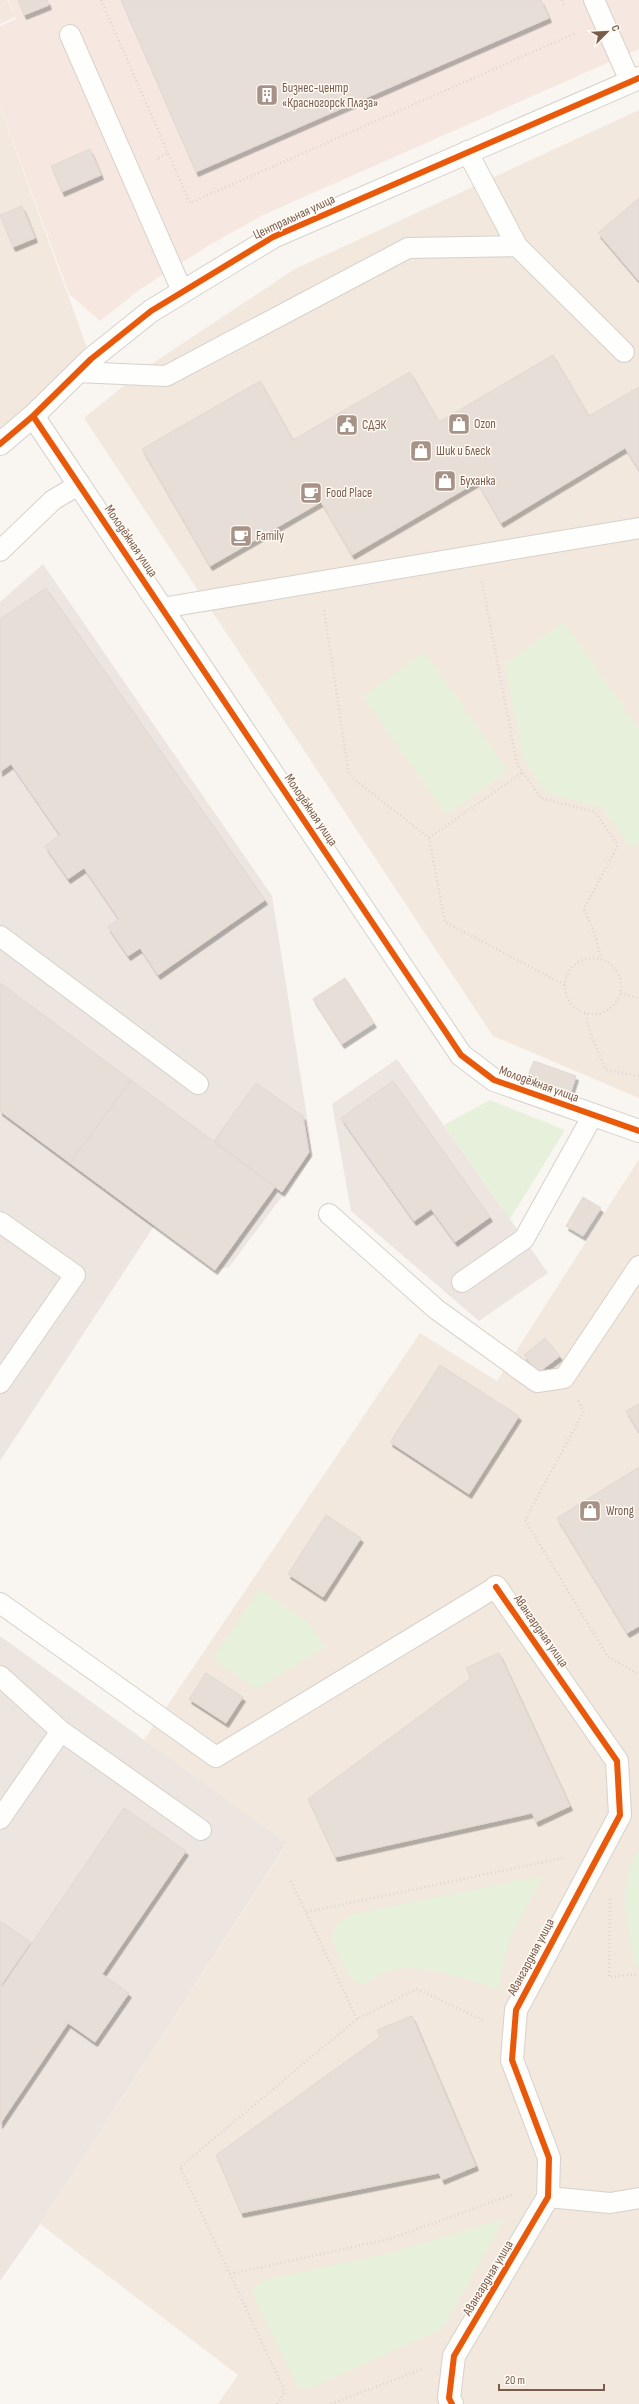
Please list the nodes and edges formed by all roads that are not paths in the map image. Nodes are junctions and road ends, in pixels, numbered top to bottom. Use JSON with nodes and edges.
{"nodes":[{"id":1,"x":594,"y":0,"type":"edge"},
{"id":2,"x":70,"y":35,"type":"dead end"},
{"id":3,"x":635,"y":79,"type":"edge"},
{"id":4,"x":467,"y":151,"type":"junction"},
{"id":5,"x":516,"y":246,"type":"junction"},
{"id":6,"x":182,"y":291,"type":"junction"},
{"id":7,"x":624,"y":352,"type":"dead end"},
{"id":8,"x":77,"y":372,"type":"junction"},
{"id":9,"x":33,"y":416,"type":"junction"},
{"id":10,"x":0,"y":444,"type":"edge"},
{"id":11,"x":80,"y":484,"type":"junction"},
{"id":12,"x":639,"y":528,"type":"edge"},
{"id":13,"x":0,"y":552,"type":"edge"},
{"id":14,"x":162,"y":608,"type":"junction"},
{"id":15,"x":0,"y":936,"type":"edge"},
{"id":16,"x":198,"y":1084,"type":"dead end"},
{"id":17,"x":593,"y":1115,"type":"junction"},
{"id":18,"x":639,"y":1131,"type":"edge"},
{"id":19,"x":329,"y":1214,"type":"dead end"},
{"id":20,"x":0,"y":1222,"type":"edge"},
{"id":21,"x":639,"y":1266,"type":"edge"},
{"id":22,"x":462,"y":1282,"type":"dead end"},
{"id":23,"x":0,"y":1383,"type":"edge"},
{"id":24,"x":496,"y":1587,"type":"joint"},
{"id":25,"x":0,"y":1603,"type":"edge"},
{"id":26,"x":0,"y":1676,"type":"edge"},
{"id":27,"x":61,"y":1730,"type":"junction"},
{"id":28,"x":0,"y":1819,"type":"edge"},
{"id":29,"x":201,"y":1830,"type":"dead end"},
{"id":30,"x":548,"y":2189,"type":"junction"},
{"id":31,"x":639,"y":2198,"type":"edge"},
{"id":32,"x":452,"y":2404,"type":"edge"}],
"edges":[{"from":1,"to":3,"type":"lane"},
{"from":2,"to":6,"type":"lane"},
{"from":3,"to":4,"type":"street","name":"Центральная улица"},
{"from":4,"to":5,"type":"lane"},
{"from":4,"to":6,"type":"street","name":"Центральная улица"},
{"from":5,"to":7,"type":"lane"},
{"from":5,"to":8,"type":"lane"},
{"from":6,"to":8,"type":"street","name":"Центральная улица"},
{"from":8,"to":9,"type":"street","name":"Центральная улица"},
{"from":9,"to":10,"type":"street","name":"Центральная улица"},
{"from":9,"to":11,"type":"street","name":"Молодёжная улица"},
{"from":11,"to":13,"type":"lane"},
{"from":11,"to":14,"type":"street","name":"Молодёжная улица"},
{"from":12,"to":14,"type":"lane"},
{"from":14,"to":17,"type":"street","name":"Молодёжная улица"},
{"from":15,"to":16,"type":"lane"},
{"from":17,"to":18,"type":"street","name":"Молодёжная улица"},
{"from":17,"to":22,"type":"lane"},
{"from":19,"to":21,"type":"lane"},
{"from":20,"to":23,"type":"lane"},
{"from":24,"to":25,"type":"lane"},
{"from":24,"to":30,"type":"street","name":"Авангардная улица"},
{"from":26,"to":27,"type":"lane"},
{"from":27,"to":28,"type":"lane"},
{"from":27,"to":29,"type":"lane"},
{"from":30,"to":31,"type":"lane"},
{"from":30,"to":32,"type":"street","name":"Авангардная улица"}]}
